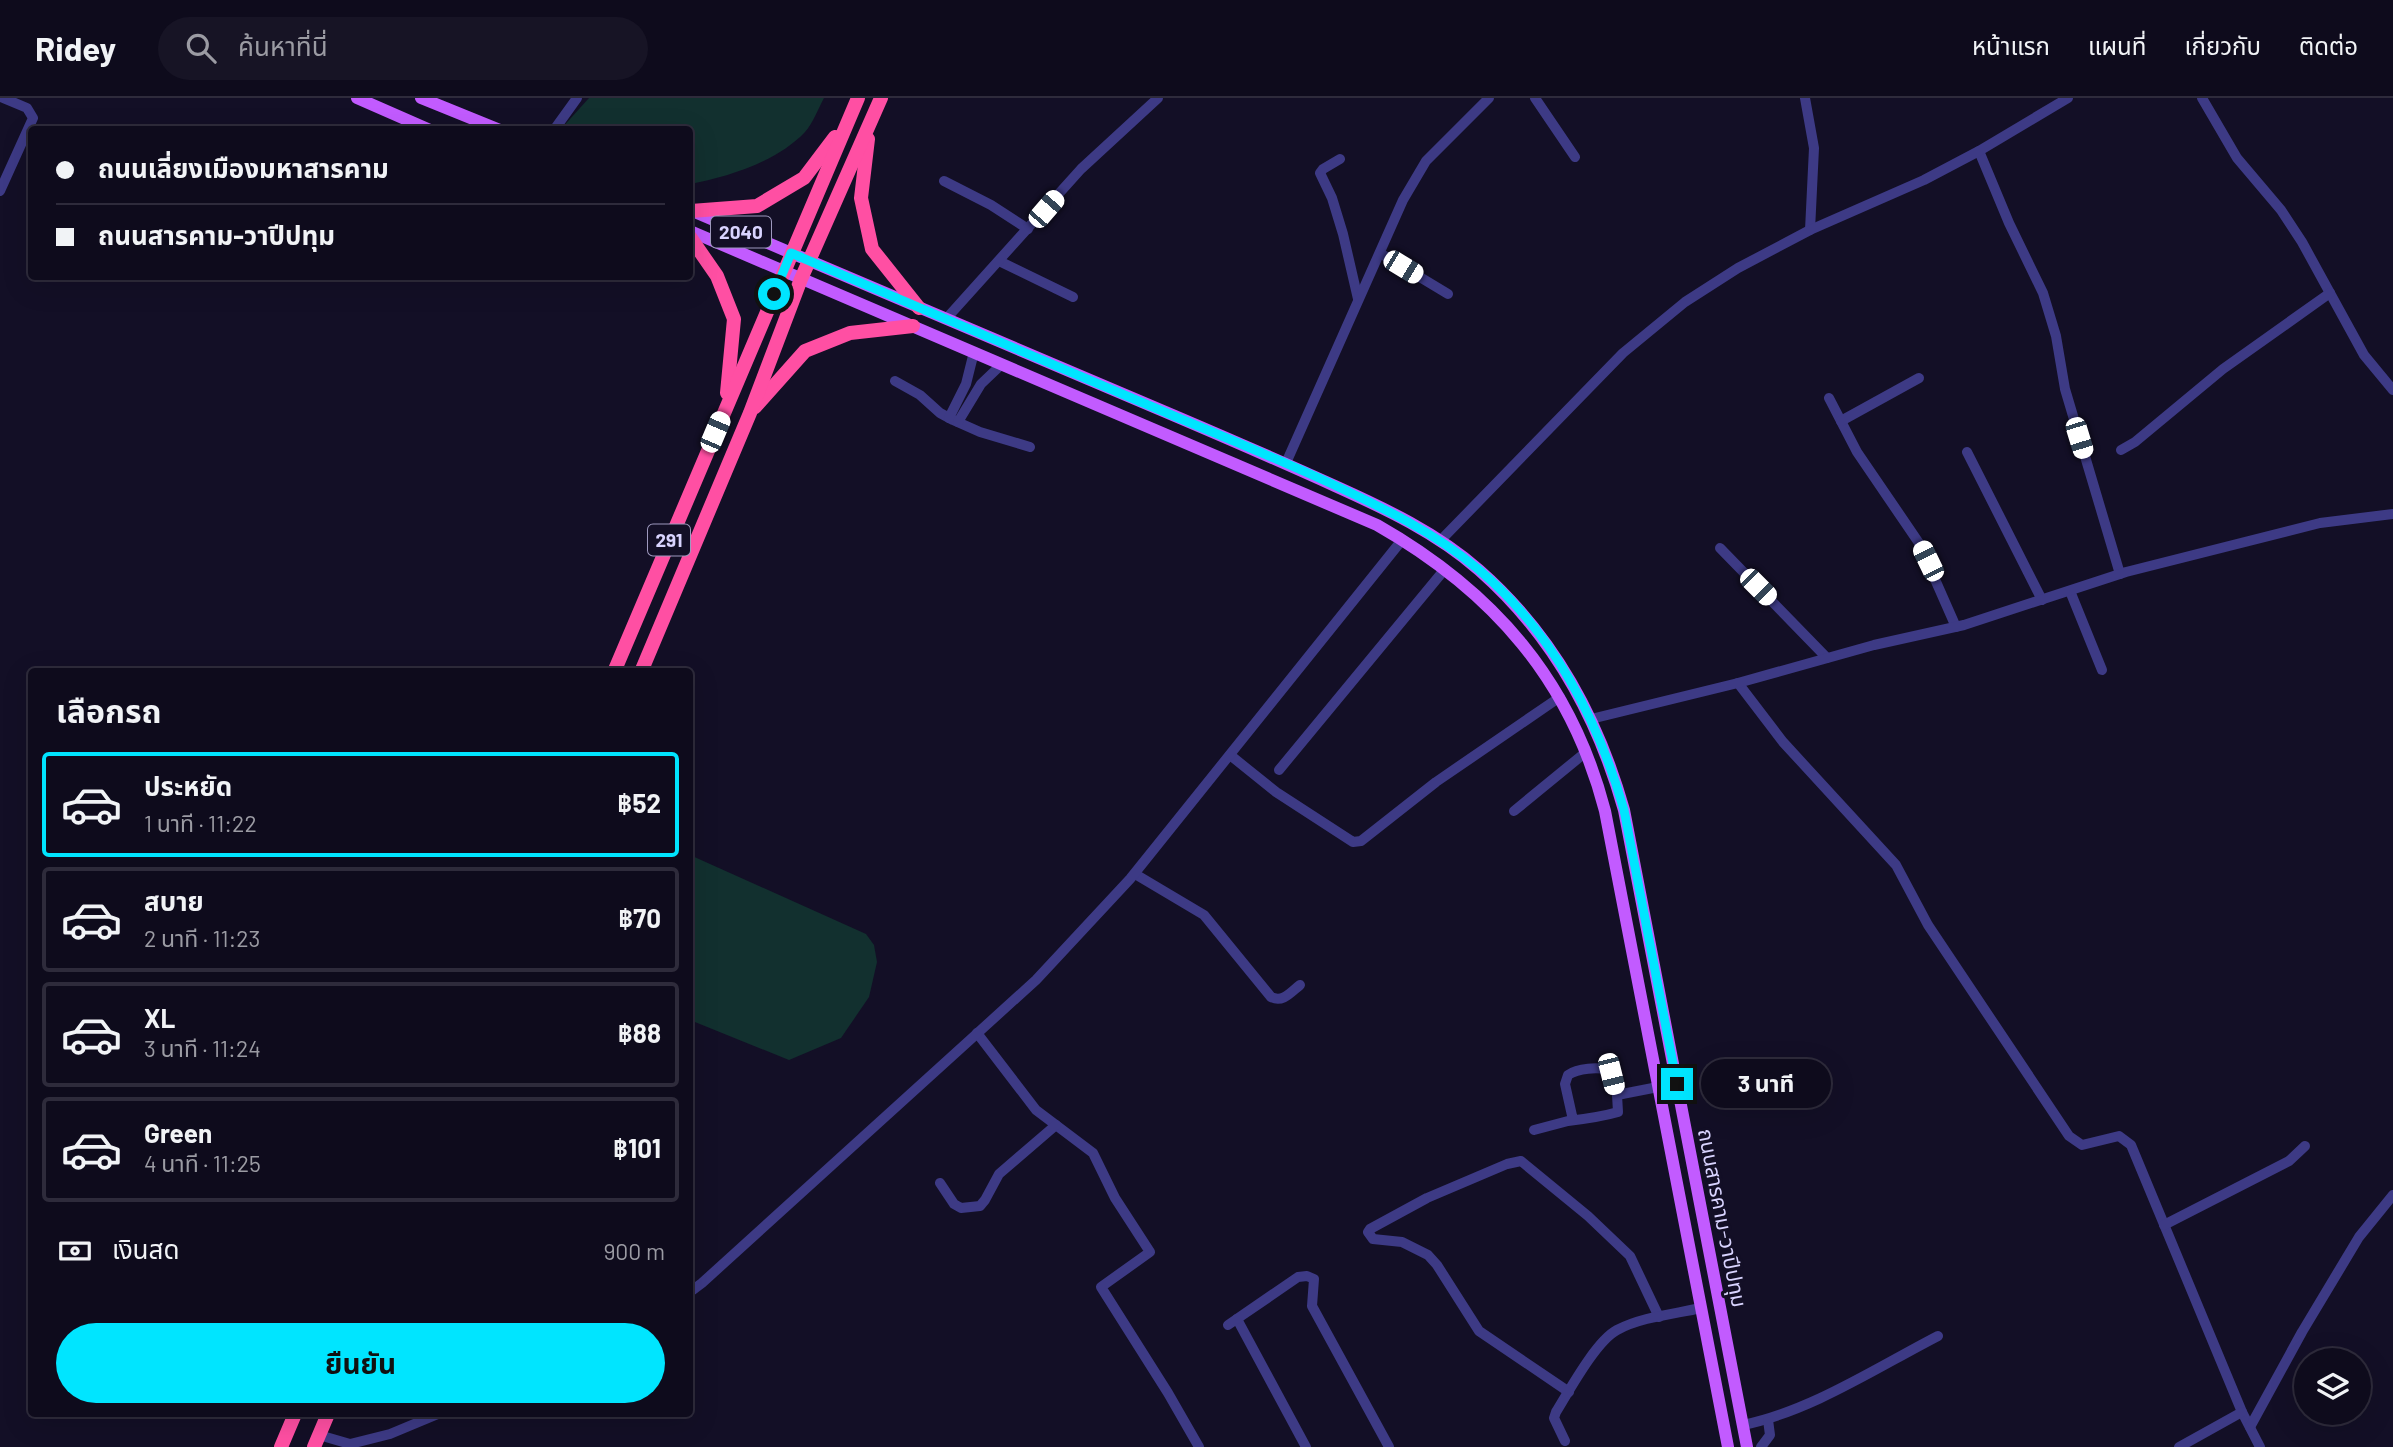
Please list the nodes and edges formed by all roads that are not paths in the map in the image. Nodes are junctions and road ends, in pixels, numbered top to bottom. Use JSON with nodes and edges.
{"nodes":[{"id":1,"x":3,"y":98,"type":"edge"},
{"id":2,"x":357,"y":98,"type":"edge"},
{"id":3,"x":421,"y":98,"type":"edge"},
{"id":4,"x":577,"y":98,"type":"edge"},
{"id":5,"x":858,"y":98,"type":"edge"},
{"id":6,"x":881,"y":98,"type":"edge"},
{"id":7,"x":1158,"y":98,"type":"edge"},
{"id":8,"x":1489,"y":98,"type":"edge"},
{"id":9,"x":1535,"y":98,"type":"edge"},
{"id":10,"x":1805,"y":98,"type":"edge"},
{"id":11,"x":2068,"y":98,"type":"edge"},
{"id":12,"x":2202,"y":98,"type":"edge"},
{"id":13,"x":439,"y":101,"type":"edge"},
{"id":14,"x":849,"y":119,"type":"junction"},
{"id":15,"x":870,"y":124,"type":"junction"},
{"id":16,"x":29,"y":126,"type":"edge"},
{"id":17,"x":421,"y":126,"type":"edge"},
{"id":18,"x":492,"y":126,"type":"edge"},
{"id":19,"x":557,"y":126,"type":"edge"},
{"id":20,"x":28,"y":129,"type":"edge"},
{"id":21,"x":1979,"y":151,"type":"junction"},
{"id":22,"x":1574,"y":157,"type":"dead end"},
{"id":23,"x":1340,"y":159,"type":"dead end"},
{"id":24,"x":944,"y":181,"type":"dead end"},
{"id":25,"x":0,"y":191,"type":"edge"},
{"id":26,"x":693,"y":211,"type":"edge"},
{"id":27,"x":693,"y":212,"type":"edge"},
{"id":28,"x":1028,"y":229,"type":"junction"},
{"id":29,"x":1810,"y":230,"type":"junction"},
{"id":30,"x":693,"y":232,"type":"edge"},
{"id":31,"x":693,"y":241,"type":"edge"},
{"id":32,"x":791,"y":253,"type":"junction"},
{"id":33,"x":1380,"y":253,"type":"junction"},
{"id":34,"x":809,"y":261,"type":"junction"},
{"id":35,"x":999,"y":261,"type":"junction"},
{"id":36,"x":783,"y":271,"type":"junction"},
{"id":37,"x":802,"y":279,"type":"junction"},
{"id":38,"x":2330,"y":293,"type":"junction"},
{"id":39,"x":1448,"y":294,"type":"dead end"},
{"id":40,"x":1073,"y":296,"type":"dead end"},
{"id":41,"x":1358,"y":300,"type":"junction"},
{"id":42,"x":919,"y":308,"type":"junction"},
{"id":43,"x":946,"y":319,"type":"junction"},
{"id":44,"x":913,"y":326,"type":"junction"},
{"id":45,"x":974,"y":352,"type":"junction"},
{"id":46,"x":1002,"y":364,"type":"junction"},
{"id":47,"x":1919,"y":378,"type":"dead end"},
{"id":48,"x":895,"y":381,"type":"dead end"},
{"id":49,"x":2393,"y":390,"type":"edge"},
{"id":50,"x":1829,"y":398,"type":"dead end"},
{"id":51,"x":725,"y":408,"type":"junction"},
{"id":52,"x":750,"y":413,"type":"junction"},
{"id":53,"x":954,"y":420,"type":"junction"},
{"id":54,"x":1841,"y":421,"type":"junction"},
{"id":55,"x":1201,"y":427,"type":"junction"},
{"id":56,"x":1193,"y":445,"type":"junction"},
{"id":57,"x":1030,"y":447,"type":"dead end"},
{"id":58,"x":2121,"y":450,"type":"dead end"},
{"id":59,"x":1967,"y":452,"type":"dead end"},
{"id":60,"x":1286,"y":463,"type":"junction"},
{"id":61,"x":2393,"y":514,"type":"edge"},
{"id":62,"x":1402,"y":540,"type":"junction"},
{"id":63,"x":1440,"y":541,"type":"junction"},
{"id":64,"x":1720,"y":548,"type":"dead end"},
{"id":65,"x":1445,"y":569,"type":"junction"},
{"id":66,"x":2120,"y":575,"type":"junction"},
{"id":67,"x":2070,"y":591,"type":"junction"},
{"id":68,"x":2042,"y":600,"type":"junction"},
{"id":69,"x":1956,"y":627,"type":"junction"},
{"id":70,"x":1827,"y":658,"type":"junction"},
{"id":71,"x":616,"y":668,"type":"edge"},
{"id":72,"x":643,"y":668,"type":"edge"},
{"id":73,"x":2102,"y":670,"type":"dead end"},
{"id":74,"x":1738,"y":683,"type":"junction"},
{"id":75,"x":1560,"y":697,"type":"junction"},
{"id":76,"x":1591,"y":719,"type":"junction"},
{"id":77,"x":1586,"y":752,"type":"junction"},
{"id":78,"x":1230,"y":755,"type":"junction"},
{"id":79,"x":1279,"y":770,"type":"dead end"},
{"id":80,"x":1514,"y":811,"type":"dead end"},
{"id":81,"x":1135,"y":873,"type":"junction"},
{"id":82,"x":1300,"y":985,"type":"dead end"},
{"id":83,"x":977,"y":1033,"type":"junction"},
{"id":84,"x":1658,"y":1087,"type":"junction"},
{"id":85,"x":1617,"y":1095,"type":"junction"},
{"id":86,"x":1573,"y":1120,"type":"junction"},
{"id":87,"x":1056,"y":1125,"type":"junction"},
{"id":88,"x":1534,"y":1129,"type":"dead end"},
{"id":89,"x":2305,"y":1146,"type":"dead end"},
{"id":90,"x":1693,"y":1166,"type":"junction"},
{"id":91,"x":1674,"y":1170,"type":"junction"},
{"id":92,"x":940,"y":1183,"type":"dead end"},
{"id":93,"x":2393,"y":1195,"type":"edge"},
{"id":94,"x":2164,"y":1225,"type":"junction"},
{"id":95,"x":693,"y":1290,"type":"edge"},
{"id":96,"x":1701,"y":1308,"type":"junction"},
{"id":97,"x":1659,"y":1317,"type":"junction"},
{"id":98,"x":1938,"y":1336,"type":"dead end"},
{"id":99,"x":1569,"y":1392,"type":"junction"},
{"id":100,"x":2242,"y":1412,"type":"junction"},
{"id":101,"x":294,"y":1417,"type":"edge"},
{"id":102,"x":327,"y":1417,"type":"edge"},
{"id":103,"x":431,"y":1417,"type":"edge"},
{"id":104,"x":1768,"y":1420,"type":"junction"},
{"id":105,"x":1743,"y":1425,"type":"junction"},
{"id":106,"x":2250,"y":1427,"type":"junction"},
{"id":107,"x":316,"y":1441,"type":"edge"},
{"id":108,"x":1565,"y":1441,"type":"dead end"},
{"id":109,"x":281,"y":1447,"type":"edge"},
{"id":110,"x":1199,"y":1447,"type":"edge"},
{"id":111,"x":1306,"y":1447,"type":"edge"},
{"id":112,"x":1389,"y":1447,"type":"edge"},
{"id":113,"x":1728,"y":1447,"type":"edge"},
{"id":114,"x":1748,"y":1447,"type":"edge"},
{"id":115,"x":1761,"y":1447,"type":"edge"},
{"id":116,"x":2179,"y":1447,"type":"edge"},
{"id":117,"x":2260,"y":1447,"type":"edge"}],
"edges":[{"from":1,"to":16,"type":"street"},
{"from":2,"to":17,"type":"main road"},
{"from":3,"to":13,"type":"main road"},
{"from":4,"to":19,"type":"street"},
{"from":5,"to":14,"type":"highway","number":"291"},
{"from":6,"to":15,"type":"highway","number":"291"},
{"from":7,"to":28,"type":"street"},
{"from":8,"to":33,"type":"street"},
{"from":9,"to":22,"type":"street"},
{"from":10,"to":29,"type":"street"},
{"from":11,"to":21,"type":"street"},
{"from":12,"to":38,"type":"street"},
{"from":13,"to":18,"type":"main road"},
{"from":14,"to":26,"type":"highway"},
{"from":14,"to":32,"type":"highway","number":"291"},
{"from":15,"to":34,"type":"highway","number":"291"},
{"from":15,"to":42,"type":"highway"},
{"from":20,"to":25,"type":"street"},
{"from":21,"to":29,"type":"street"},
{"from":21,"to":66,"type":"street"},
{"from":23,"to":41,"type":"street"},
{"from":24,"to":28,"type":"street"},
{"from":27,"to":32,"type":"main road","name":"ถนนสารคาม-วาปีปทุม","number":"2040"},
{"from":28,"to":35,"type":"street"},
{"from":29,"to":63,"type":"street"},
{"from":30,"to":36,"type":"main road","name":"ถนนสารคาม-วาปีปทุม","number":"2040"},
{"from":31,"to":51,"type":"highway"},
{"from":32,"to":34,"type":"main road","name":"ถนนสารคาม-วาปีปทุม","number":"2040"},
{"from":32,"to":36,"type":"highway","number":"291"},
{"from":33,"to":39,"type":"street"},
{"from":33,"to":41,"type":"street"},
{"from":34,"to":37,"type":"highway","number":"291"},
{"from":34,"to":42,"type":"main road","name":"ถนนสารคาม-วาปีปทุม","number":"2040"},
{"from":35,"to":40,"type":"street"},
{"from":35,"to":43,"type":"street"},
{"from":36,"to":37,"type":"main road","name":"ถนนสารคาม-วาปีปทุม","number":"2040"},
{"from":36,"to":51,"type":"highway","number":"291"},
{"from":37,"to":44,"type":"main road","name":"ถนนสารคาม-วาปีปทุม","number":"2040"},
{"from":37,"to":52,"type":"highway","number":"291"},
{"from":38,"to":49,"type":"street"},
{"from":38,"to":58,"type":"street"},
{"from":41,"to":60,"type":"street"},
{"from":42,"to":43,"type":"main road","name":"ถนนสารคาม-วาปีปทุม","number":"2040"},
{"from":43,"to":55,"type":"main road","name":"ถนนสารคาม-วาปีปทุม","number":"2040"},
{"from":44,"to":45,"type":"main road","name":"ถนนสารคาม-วาปีปทุม","number":"2040"},
{"from":44,"to":52,"type":"highway"},
{"from":45,"to":46,"type":"main road","name":"ถนนสารคาม-วาปีปทุม","number":"2040"},
{"from":45,"to":53,"type":"street"},
{"from":46,"to":53,"type":"street"},
{"from":46,"to":56,"type":"main road","name":"ถนนสารคาม-วาปีปทุม","number":"2040"},
{"from":47,"to":54,"type":"street"},
{"from":48,"to":53,"type":"street"},
{"from":50,"to":54,"type":"street"},
{"from":51,"to":71,"type":"highway","number":"291"},
{"from":52,"to":72,"type":"highway","number":"291"},
{"from":53,"to":57,"type":"street"},
{"from":54,"to":69,"type":"street"},
{"from":55,"to":56,"type":"main road"},
{"from":55,"to":60,"type":"main road","name":"ถนนสารคาม-วาปีปทุม","number":"2040"},
{"from":56,"to":62,"type":"main road","name":"ถนนสารคาม-วาปีปทุม","number":"2040"},
{"from":59,"to":68,"type":"street"},
{"from":60,"to":63,"type":"main road","name":"ถนนสารคาม-วาปีปทุม","number":"2040"},
{"from":61,"to":66,"type":"street"},
{"from":62,"to":65,"type":"main road","name":"ถนนสารคาม-วาปีปทุม","number":"2040"},
{"from":62,"to":78,"type":"street"},
{"from":63,"to":76,"type":"main road","name":"ถนนสารคาม-วาปีปทุม","number":"2040"},
{"from":64,"to":70,"type":"street"},
{"from":65,"to":75,"type":"main road","name":"ถนนสารคาม-วาปีปทุม","number":"2040"},
{"from":65,"to":79,"type":"street"},
{"from":66,"to":67,"type":"street"},
{"from":67,"to":68,"type":"street"},
{"from":67,"to":73,"type":"street"},
{"from":68,"to":69,"type":"street"},
{"from":69,"to":70,"type":"street"},
{"from":70,"to":74,"type":"street"},
{"from":74,"to":76,"type":"street"},
{"from":74,"to":94,"type":"street"},
{"from":75,"to":77,"type":"main road","name":"ถนนสารคาม-วาปีปทุม","number":"2040"},
{"from":75,"to":78,"type":"street"},
{"from":76,"to":90,"type":"main road","name":"ถนนสารคาม-วาปีปทุม","number":"2040"},
{"from":77,"to":80,"type":"street"},
{"from":77,"to":84,"type":"main road","name":"ถนนสารคาม-วาปีปทุม","number":"2040"},
{"from":78,"to":81,"type":"street"},
{"from":81,"to":82,"type":"street"},
{"from":81,"to":83,"type":"street"},
{"from":83,"to":87,"type":"street"},
{"from":83,"to":95,"type":"street"},
{"from":84,"to":85,"type":"street"},
{"from":84,"to":91,"type":"main road","name":"ถนนสารคาม-วาปีปทุม","number":"2040"},
{"from":85,"to":86,"type":"street"},
{"from":85,"to":86,"type":"street"},
{"from":86,"to":88,"type":"street"},
{"from":87,"to":92,"type":"street"},
{"from":87,"to":110,"type":"street"},
{"from":89,"to":94,"type":"street"},
{"from":90,"to":91,"type":"main road"},
{"from":90,"to":105,"type":"main road","name":"ถนนสารคาม-วาปีปทุม","number":"2040"},
{"from":91,"to":96,"type":"main road","name":"ถนนสารคาม-วาปีปทุม","number":"2040"},
{"from":93,"to":106,"type":"street"},
{"from":94,"to":100,"type":"street"},
{"from":96,"to":97,"type":"street"},
{"from":96,"to":113,"type":"main road","name":"ถนนสารคาม-วาปีปทุม","number":"2040"},
{"from":97,"to":99,"type":"street"},
{"from":97,"to":99,"type":"street"},
{"from":98,"to":104,"type":"street"},
{"from":99,"to":108,"type":"street"},
{"from":100,"to":106,"type":"street"},
{"from":100,"to":116,"type":"street"},
{"from":101,"to":109,"type":"highway"},
{"from":102,"to":107,"type":"highway"},
{"from":103,"to":107,"type":"street"},
{"from":104,"to":105,"type":"street"},
{"from":104,"to":115,"type":"street"},
{"from":105,"to":114,"type":"main road","name":"ถนนสารคาม-วาปีปทุม","number":"2040"},
{"from":106,"to":117,"type":"street"},
{"from":111,"to":112,"type":"street"}]}
